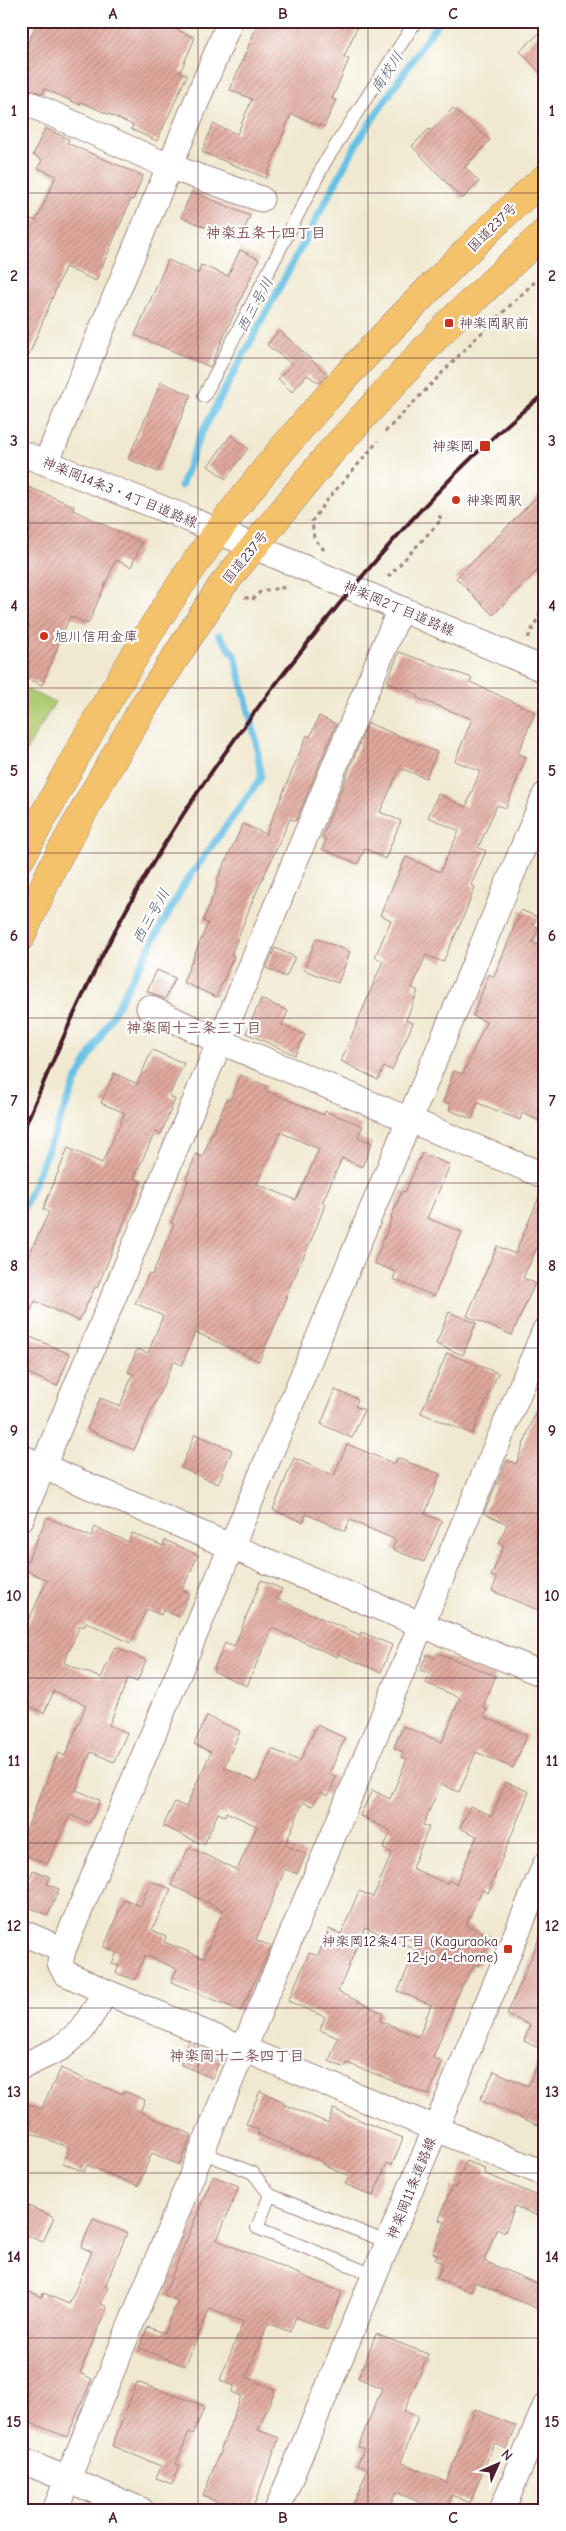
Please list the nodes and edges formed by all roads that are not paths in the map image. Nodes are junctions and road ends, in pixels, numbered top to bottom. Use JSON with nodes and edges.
{"nodes":[{"id":1,"x":230,"y":21,"type":"edge"},
{"id":2,"x":416,"y":21,"type":"edge"},
{"id":3,"x":21,"y":100,"type":"edge"},
{"id":4,"x":168,"y":166,"type":"junction"},
{"id":5,"x":545,"y":178,"type":"edge"},
{"id":6,"x":261,"y":199,"type":"dead end"},
{"id":7,"x":545,"y":232,"type":"edge"},
{"id":8,"x":204,"y":396,"type":"dead end"},
{"id":9,"x":21,"y":453,"type":"edge"},
{"id":10,"x":46,"y":463,"type":"junction"},
{"id":11,"x":218,"y":531,"type":"junction"},
{"id":12,"x":254,"y":547,"type":"junction"},
{"id":13,"x":400,"y":608,"type":"junction"},
{"id":14,"x":542,"y":662,"type":"edge"},
{"id":15,"x":545,"y":795,"type":"edge"},
{"id":16,"x":21,"y":858,"type":"edge"},
{"id":17,"x":21,"y":937,"type":"edge"},
{"id":18,"x":149,"y":1008,"type":"dead end"},
{"id":19,"x":219,"y":1041,"type":"junction"},
{"id":20,"x":410,"y":1120,"type":"junction"},
{"id":21,"x":545,"y":1176,"type":"edge"},
{"id":22,"x":545,"y":1330,"type":"edge"},
{"id":23,"x":32,"y":1462,"type":"edge"},
{"id":24,"x":21,"y":1520,"type":"edge"},
{"id":25,"x":232,"y":1547,"type":"junction"},
{"id":26,"x":422,"y":1624,"type":"junction"},
{"id":27,"x":545,"y":1675,"type":"edge"},
{"id":28,"x":545,"y":1865,"type":"edge"},
{"id":29,"x":21,"y":1932,"type":"edge"},
{"id":30,"x":63,"y":1950,"type":"junction"},
{"id":31,"x":106,"y":1992,"type":"junction"},
{"id":32,"x":244,"y":2048,"type":"junction"},
{"id":33,"x":21,"y":2067,"type":"edge"},
{"id":34,"x":435,"y":2130,"type":"junction"},
{"id":35,"x":202,"y":2152,"type":"junction"},
{"id":36,"x":545,"y":2174,"type":"edge"},
{"id":37,"x":270,"y":2195,"type":"junction"},
{"id":38,"x":389,"y":2244,"type":"junction"},
{"id":39,"x":374,"y":2276,"type":"junction"},
{"id":40,"x":545,"y":2407,"type":"edge"},
{"id":41,"x":21,"y":2460,"type":"edge"},
{"id":42,"x":67,"y":2479,"type":"junction"},
{"id":43,"x":54,"y":2510,"type":"edge"},
{"id":44,"x":141,"y":2510,"type":"edge"},
{"id":45,"x":277,"y":2510,"type":"edge"},
{"id":46,"x":502,"y":2510,"type":"edge"}],
"edges":[{"from":1,"to":4,"type":"street"},
{"from":2,"to":8,"type":"lane"},
{"from":3,"to":4,"type":"street"},
{"from":4,"to":6,"type":"street"},
{"from":4,"to":10,"type":"street"},
{"from":5,"to":11,"type":"highway","name":"国道237号"},
{"from":7,"to":12,"type":"highway","name":"国道237号"},
{"from":9,"to":10,"type":"street","name":"神楽岡14条3・4丁目道路線"},
{"from":10,"to":11,"type":"street","name":"神楽岡14条3・4丁目道路線"},
{"from":11,"to":12,"type":"street","name":"神楽岡14条3・4丁目道路線"},
{"from":11,"to":16,"type":"highway","name":"国道237号"},
{"from":12,"to":13,"type":"street","name":"神楽岡2丁目道路線"},
{"from":12,"to":17,"type":"highway","name":"国道237号"},
{"from":13,"to":14,"type":"street","name":"神楽岡2丁目道路線"},
{"from":13,"to":19,"type":"street"},
{"from":15,"to":20,"type":"street"},
{"from":18,"to":19,"type":"street"},
{"from":19,"to":20,"type":"street"},
{"from":19,"to":23,"type":"street"},
{"from":20,"to":21,"type":"street"},
{"from":20,"to":25,"type":"street"},
{"from":22,"to":26,"type":"street"},
{"from":23,"to":24,"type":"street"},
{"from":23,"to":25,"type":"street"},
{"from":25,"to":26,"type":"street"},
{"from":25,"to":30,"type":"street"},
{"from":26,"to":27,"type":"street"},
{"from":26,"to":32,"type":"street"},
{"from":28,"to":34,"type":"street","name":"神楽岡11条道路線"},
{"from":29,"to":30,"type":"street"},
{"from":30,"to":31,"type":"street"},
{"from":31,"to":32,"type":"street"},
{"from":31,"to":33,"type":"street"},
{"from":32,"to":34,"type":"street"},
{"from":32,"to":35,"type":"street"},
{"from":34,"to":36,"type":"street"},
{"from":34,"to":38,"type":"street","name":"神楽岡11条道路線"},
{"from":35,"to":37,"type":"lane"},
{"from":35,"to":42,"type":"street"},
{"from":37,"to":38,"type":"lane"},
{"from":37,"to":39,"type":"lane"},
{"from":38,"to":39,"type":"street","name":"神楽岡11条道路線"},
{"from":39,"to":45,"type":"street","name":"神楽岡11条道路線"},
{"from":40,"to":46,"type":"street"},
{"from":41,"to":42,"type":"street"},
{"from":42,"to":43,"type":"street"},
{"from":42,"to":44,"type":"street"}]}
